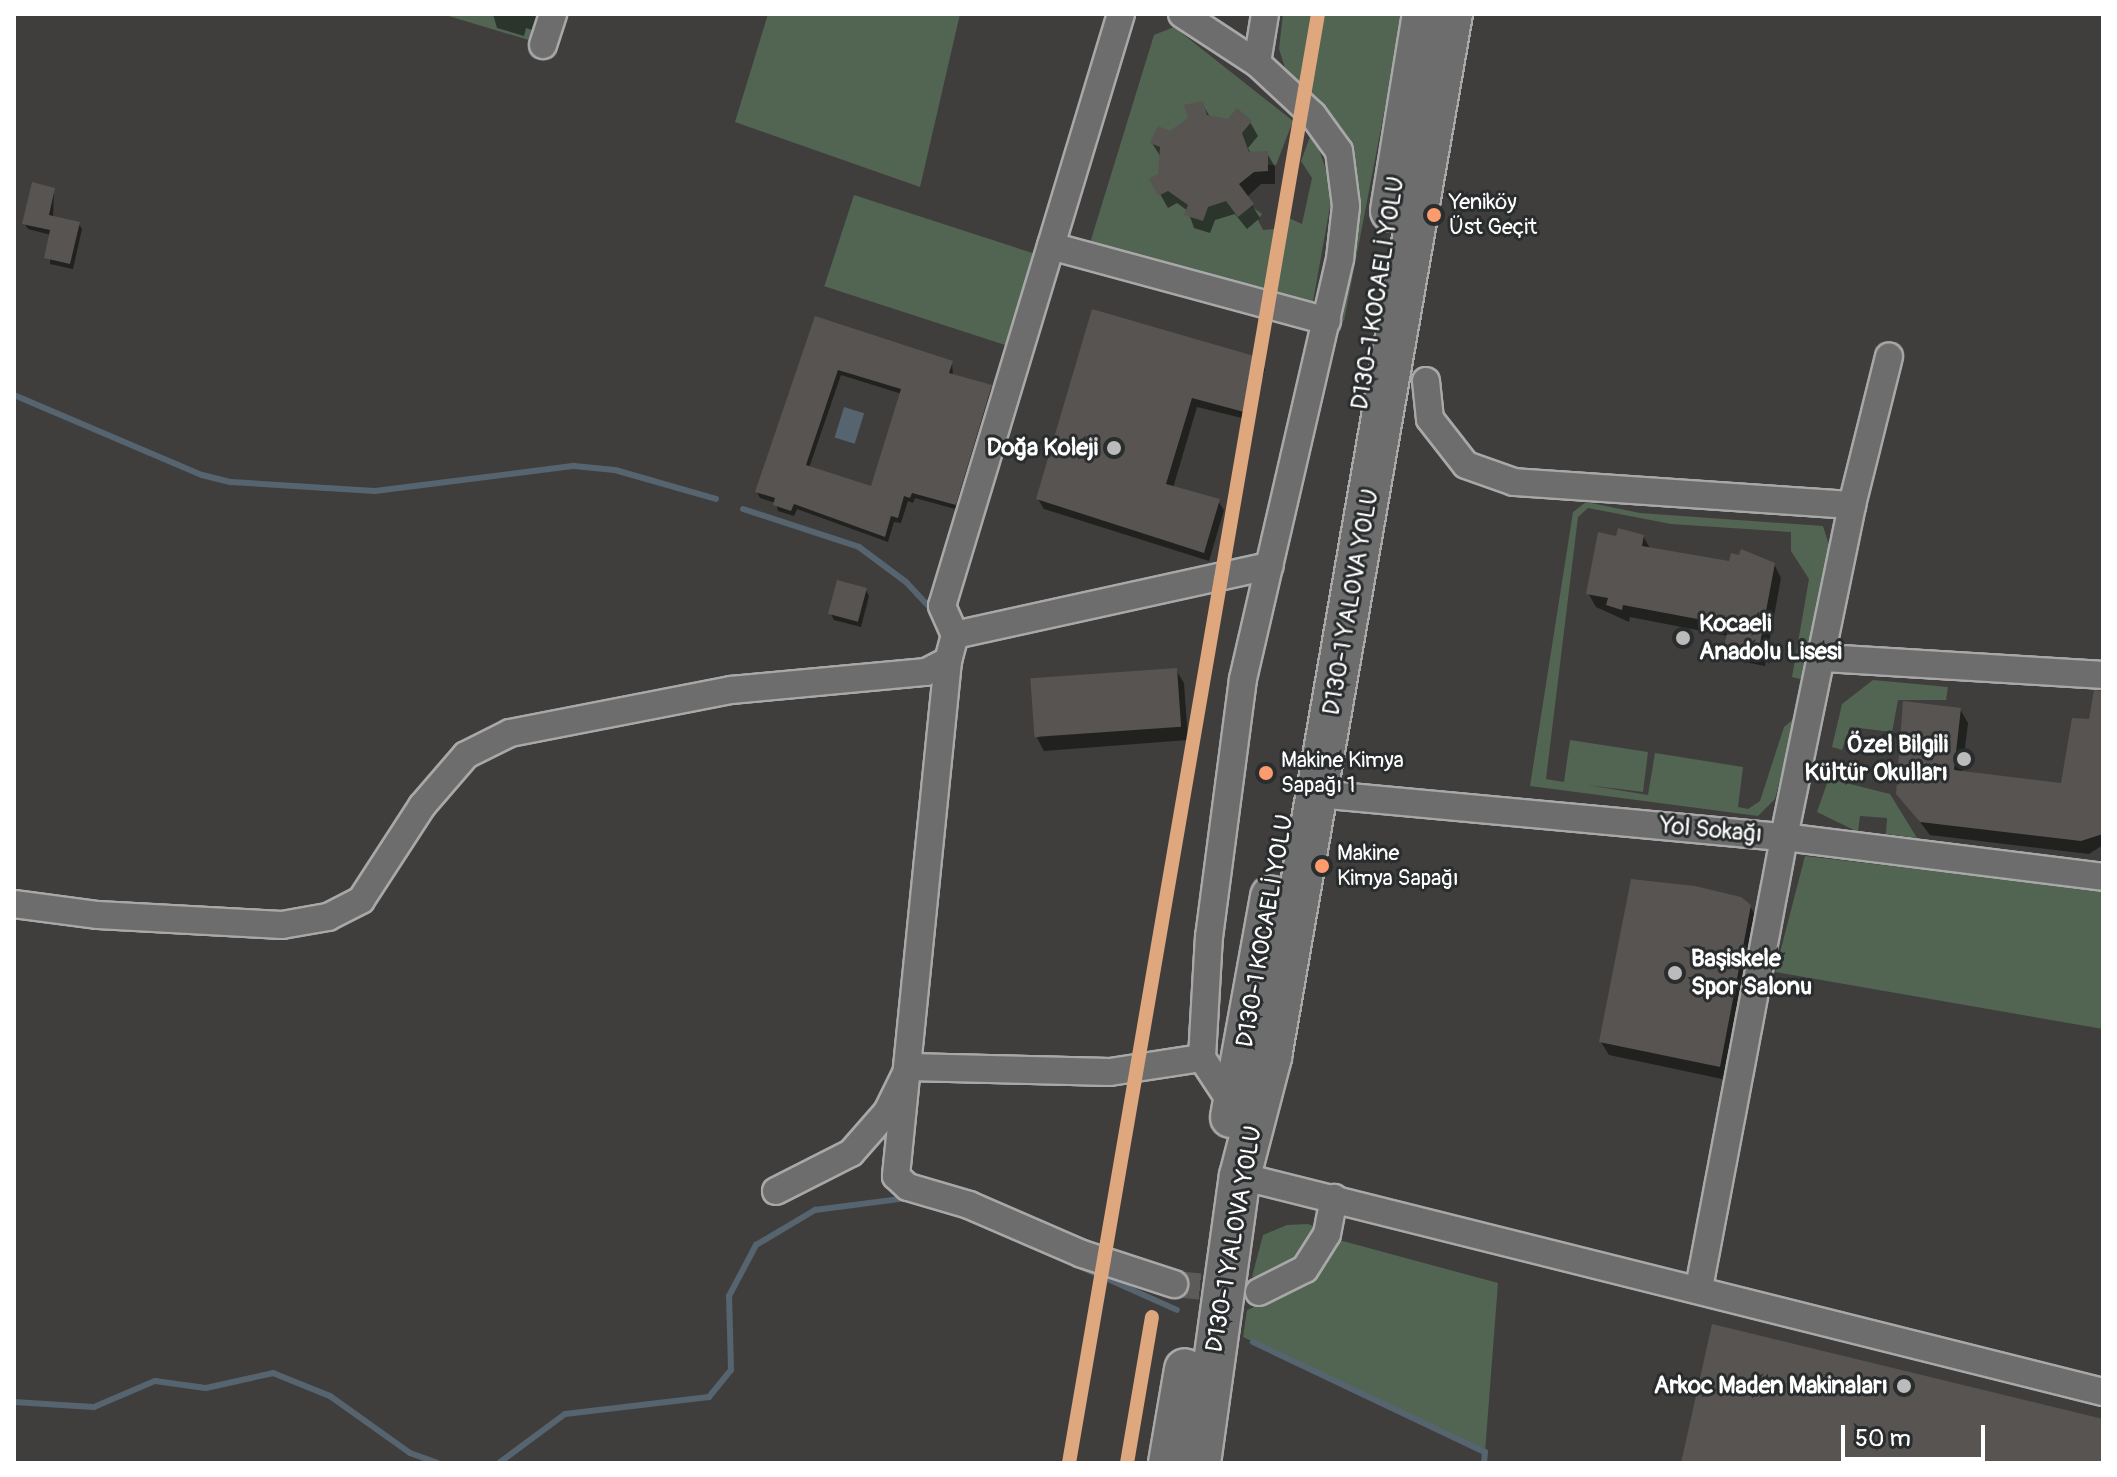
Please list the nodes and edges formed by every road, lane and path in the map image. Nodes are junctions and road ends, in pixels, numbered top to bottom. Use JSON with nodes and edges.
{"nodes":[{"id":1,"x":553,"y":14,"type":"edge"},
{"id":2,"x":1121,"y":14,"type":"edge"},
{"id":3,"x":1182,"y":14,"type":"edge"},
{"id":4,"x":1265,"y":14,"type":"edge"},
{"id":5,"x":1423,"y":14,"type":"edge"},
{"id":6,"x":1452,"y":14,"type":"edge"},
{"id":7,"x":543,"y":45,"type":"dead end"},
{"id":8,"x":1257,"y":63,"type":"junction"},
{"id":9,"x":1423,"y":107,"type":"junction"},
{"id":10,"x":1051,"y":246,"type":"junction"},
{"id":11,"x":1327,"y":321,"type":"junction"},
{"id":12,"x":1889,"y":357,"type":"dead end"},
{"id":13,"x":1426,"y":381,"type":"dead end"},
{"id":14,"x":1852,"y":505,"type":"junction"},
{"id":15,"x":1270,"y":566,"type":"junction"},
{"id":16,"x":955,"y":635,"type":"junction"},
{"id":17,"x":1825,"y":658,"type":"junction"},
{"id":18,"x":948,"y":661,"type":"junction"},
{"id":19,"x":2103,"y":675,"type":"edge"},
{"id":20,"x":1317,"y":794,"type":"junction"},
{"id":21,"x":1784,"y":837,"type":"junction"},
{"id":22,"x":2103,"y":877,"type":"edge"},
{"id":23,"x":14,"y":904,"type":"edge"},
{"id":24,"x":1202,"y":1058,"type":"junction"},
{"id":25,"x":909,"y":1067,"type":"junction"},
{"id":26,"x":1233,"y":1105,"type":"junction"},
{"id":27,"x":1240,"y":1176,"type":"junction"},
{"id":28,"x":776,"y":1191,"type":"dead end"},
{"id":29,"x":1334,"y":1198,"type":"junction"},
{"id":30,"x":1174,"y":1284,"type":"tunnel mouth"},
{"id":31,"x":1699,"y":1288,"type":"junction"},
{"id":32,"x":1259,"y":1292,"type":"tunnel mouth"},
{"id":33,"x":2103,"y":1392,"type":"edge"},
{"id":34,"x":1169,"y":1463,"type":"edge"},
{"id":35,"x":1200,"y":1463,"type":"edge"}],
"edges":[{"from":1,"to":7,"type":"street"},
{"from":2,"to":10,"type":"street"},
{"from":3,"to":8,"type":"street"},
{"from":4,"to":8,"type":"street"},
{"from":5,"to":9,"type":"highway","name":"D130-1 KOCAELİ YOLU"},
{"from":6,"to":9,"type":"highway","name":"D130-1 YALOVA YOLU"},
{"from":8,"to":11,"type":"street"},
{"from":9,"to":20,"type":"highway","name":"D130-1 YALOVA YOLU"},
{"from":9,"to":26,"type":"highway","name":"D130-1 KOCAELİ YOLU"},
{"from":10,"to":11,"type":"street"},
{"from":10,"to":16,"type":"street"},
{"from":11,"to":15,"type":"street"},
{"from":12,"to":14,"type":"street"},
{"from":13,"to":14,"type":"street"},
{"from":14,"to":17,"type":"street"},
{"from":15,"to":16,"type":"street"},
{"from":15,"to":24,"type":"street"},
{"from":16,"to":18,"type":"street"},
{"from":17,"to":19,"type":"street"},
{"from":17,"to":21,"type":"street"},
{"from":18,"to":23,"type":"street"},
{"from":18,"to":25,"type":"street"},
{"from":20,"to":21,"type":"street","name":"Yol Sokağı"},
{"from":20,"to":27,"type":"highway","name":"D130-1 YALOVA YOLU"},
{"from":21,"to":22,"type":"street","name":"Yol Sokağı"},
{"from":21,"to":31,"type":"street"},
{"from":24,"to":25,"type":"street"},
{"from":24,"to":26,"type":"street"},
{"from":25,"to":28,"type":"street"},
{"from":25,"to":30,"type":"street"},
{"from":26,"to":34,"type":"highway","name":"D130-1 KOCAELİ YOLU"},
{"from":27,"to":29,"type":"street"},
{"from":27,"to":35,"type":"highway","name":"D130-1 YALOVA YOLU"},
{"from":29,"to":31,"type":"street"},
{"from":29,"to":32,"type":"street"},
{"from":31,"to":33,"type":"street"}]}
